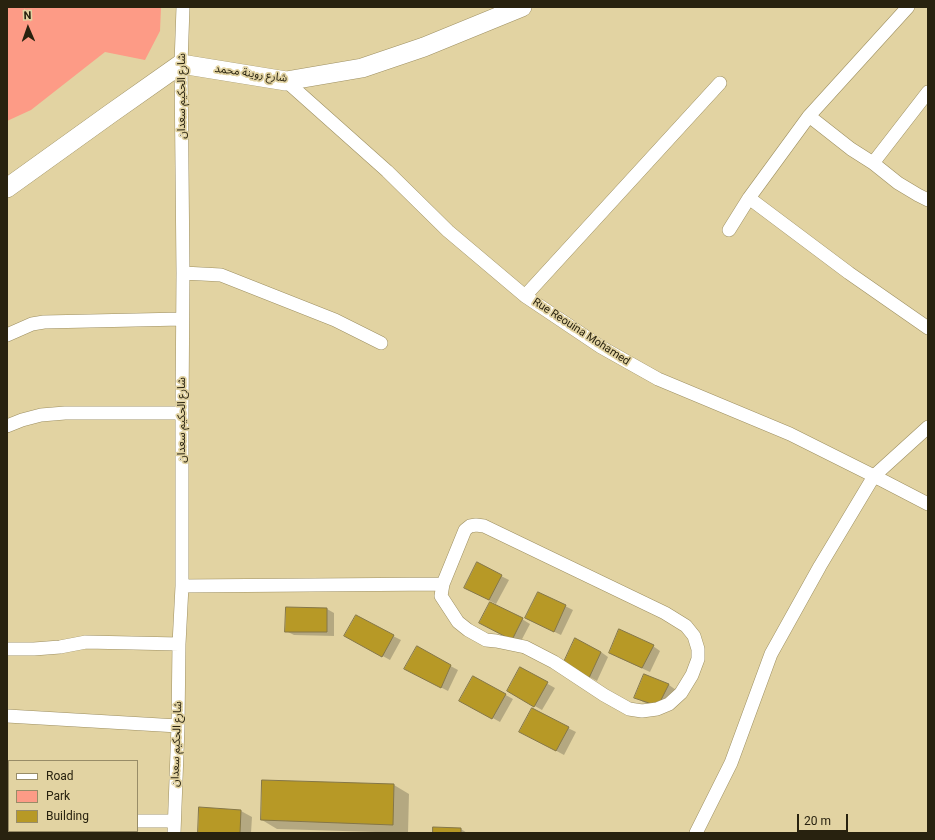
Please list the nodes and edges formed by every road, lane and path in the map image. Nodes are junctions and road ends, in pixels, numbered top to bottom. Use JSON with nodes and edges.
{"nodes":[{"id":1,"x":183,"y":7,"type":"edge"},
{"id":2,"x":522,"y":7,"type":"edge"},
{"id":3,"x":908,"y":7,"type":"edge"},
{"id":4,"x":181,"y":64,"type":"junction"},
{"id":5,"x":286,"y":81,"type":"junction"},
{"id":6,"x":720,"y":83,"type":"dead end"},
{"id":7,"x":928,"y":92,"type":"edge"},
{"id":8,"x":809,"y":116,"type":"junction"},
{"id":9,"x":873,"y":162,"type":"junction"},
{"id":10,"x":7,"y":188,"type":"edge"},
{"id":11,"x":748,"y":198,"type":"junction"},
{"id":12,"x":928,"y":200,"type":"edge"},
{"id":13,"x":729,"y":230,"type":"dead end"},
{"id":14,"x":183,"y":273,"type":"junction"},
{"id":15,"x":525,"y":296,"type":"junction"},
{"id":16,"x":182,"y":319,"type":"junction"},
{"id":17,"x":928,"y":328,"type":"edge"},
{"id":18,"x":7,"y":335,"type":"edge"},
{"id":19,"x":382,"y":343,"type":"dead end"},
{"id":20,"x":182,"y":413,"type":"junction"},
{"id":21,"x":7,"y":426,"type":"edge"},
{"id":22,"x":928,"y":427,"type":"edge"},
{"id":23,"x":874,"y":476,"type":"junction"},
{"id":24,"x":928,"y":504,"type":"edge"},
{"id":25,"x":443,"y":584,"type":"junction"},
{"id":26,"x":182,"y":586,"type":"junction"},
{"id":27,"x":179,"y":644,"type":"junction"},
{"id":28,"x":7,"y":649,"type":"edge"},
{"id":29,"x":7,"y":716,"type":"edge"},
{"id":30,"x":178,"y":726,"type":"junction"},
{"id":31,"x":138,"y":821,"type":"edge"},
{"id":32,"x":174,"y":827,"type":"edge"},
{"id":33,"x":696,"y":833,"type":"edge"}],
"edges":[{"from":1,"to":4,"type":"street","name":"شارع الحكيم سعدان"},
{"from":2,"to":5,"type":"main road","name":"شارع روينة محمد"},
{"from":3,"to":8,"type":"street"},
{"from":4,"to":5,"type":"main road","name":"شارع روينة محمد"},
{"from":4,"to":10,"type":"main road"},
{"from":4,"to":14,"type":"street","name":"شارع الحكيم سعدان"},
{"from":5,"to":15,"type":"street","name":"Rue Reouina Mohamed"},
{"from":6,"to":15,"type":"street"},
{"from":7,"to":9,"type":"street"},
{"from":8,"to":9,"type":"street"},
{"from":8,"to":11,"type":"street"},
{"from":9,"to":12,"type":"street"},
{"from":11,"to":13,"type":"street"},
{"from":11,"to":17,"type":"street"},
{"from":14,"to":16,"type":"street","name":"شارع الحكيم سعدان"},
{"from":14,"to":19,"type":"street"},
{"from":15,"to":23,"type":"street","name":"Rue Reouina Mohamed"},
{"from":16,"to":18,"type":"street"},
{"from":16,"to":20,"type":"street","name":"شارع الحكيم سعدان"},
{"from":20,"to":21,"type":"street"},
{"from":20,"to":26,"type":"street","name":"شارع الحكيم سعدان"},
{"from":22,"to":23,"type":"street"},
{"from":23,"to":24,"type":"street","name":"Rue Reouina Mohamed"},
{"from":23,"to":33,"type":"street"},
{"from":25,"to":25,"type":"street"},
{"from":25,"to":26,"type":"street"},
{"from":26,"to":27,"type":"street","name":"شارع الحكيم سعدان"},
{"from":27,"to":28,"type":"street"},
{"from":27,"to":30,"type":"street","name":"شارع الحكيم سعدان"},
{"from":29,"to":30,"type":"street"},
{"from":30,"to":32,"type":"street","name":"شارع الحكيم سعدان"},
{"from":31,"to":32,"type":"street"}]}
